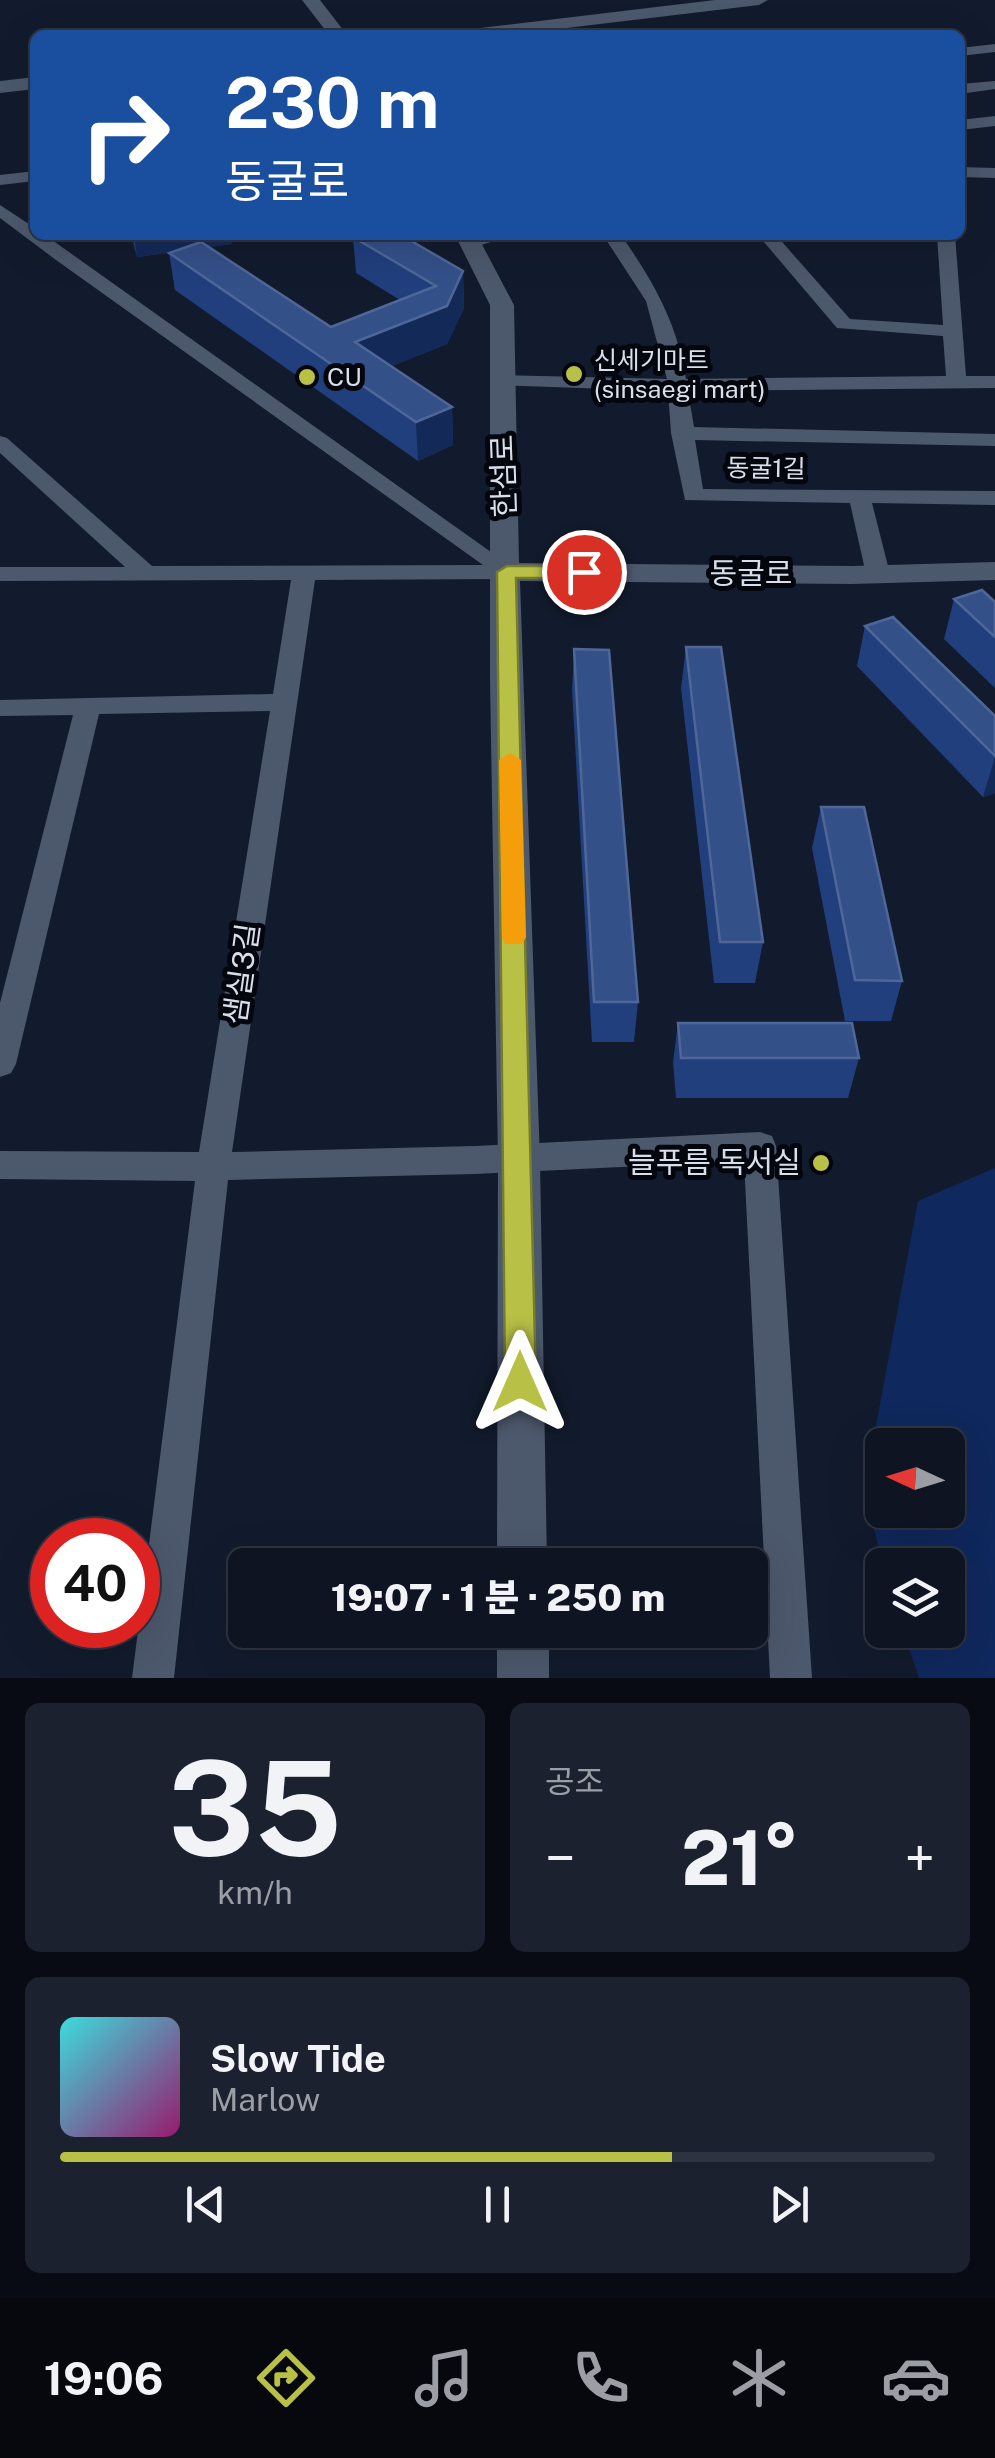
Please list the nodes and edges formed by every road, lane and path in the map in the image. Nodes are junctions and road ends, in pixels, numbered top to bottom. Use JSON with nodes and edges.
{"nodes":[{"id":1,"x":311,"y":0,"type":"edge"},
{"id":2,"x":760,"y":0,"type":"edge"},
{"id":3,"x":695,"y":4,"type":"edge"},
{"id":4,"x":334,"y":30,"type":"edge"},
{"id":5,"x":500,"y":30,"type":"edge"},
{"id":6,"x":995,"y":48,"type":"edge"},
{"id":7,"x":965,"y":51,"type":"edge"},
{"id":8,"x":30,"y":84,"type":"edge"},
{"id":9,"x":995,"y":85,"type":"edge"},
{"id":10,"x":0,"y":87,"type":"edge"},
{"id":11,"x":965,"y":88,"type":"edge"},
{"id":12,"x":995,"y":121,"type":"edge"},
{"id":13,"x":965,"y":124,"type":"edge"},
{"id":14,"x":965,"y":172,"type":"edge"},
{"id":15,"x":995,"y":173,"type":"edge"},
{"id":16,"x":30,"y":177,"type":"edge"},
{"id":17,"x":0,"y":180,"type":"edge"},
{"id":18,"x":0,"y":210,"type":"edge"},
{"id":19,"x":30,"y":233,"type":"edge"},
{"id":20,"x":39,"y":240,"type":"edge"},
{"id":21,"x":470,"y":240,"type":"edge"},
{"id":22,"x":615,"y":240,"type":"edge"},
{"id":23,"x":770,"y":240,"type":"edge"},
{"id":24,"x":946,"y":240,"type":"edge"},
{"id":25,"x":953,"y":330,"type":"junction"},
{"id":26,"x":501,"y":381,"type":"junction"},
{"id":27,"x":956,"y":382,"type":"junction"},
{"id":28,"x":995,"y":382,"type":"edge"},
{"id":29,"x":679,"y":384,"type":"junction"},
{"id":30,"x":681,"y":433,"type":"junction"},
{"id":31,"x":995,"y":440,"type":"edge"},
{"id":32,"x":0,"y":442,"type":"edge"},
{"id":33,"x":860,"y":497,"type":"junction"},
{"id":34,"x":995,"y":498,"type":"edge"},
{"id":35,"x":995,"y":570,"type":"edge"},
{"id":36,"x":507,"y":572,"type":"junction"},
{"id":37,"x":146,"y":573,"type":"junction"},
{"id":38,"x":304,"y":573,"type":"junction"},
{"id":39,"x":0,"y":574,"type":"edge"},
{"id":40,"x":878,"y":574,"type":"junction"},
{"id":41,"x":283,"y":702,"type":"junction"},
{"id":42,"x":88,"y":707,"type":"junction"},
{"id":43,"x":0,"y":708,"type":"edge"},
{"id":44,"x":0,"y":1064,"type":"edge"},
{"id":45,"x":519,"y":1161,"type":"junction"},
{"id":46,"x":0,"y":1165,"type":"edge"},
{"id":47,"x":213,"y":1169,"type":"junction"},
{"id":48,"x":522,"y":1548,"type":"edge"},
{"id":49,"x":523,"y":1648,"type":"edge"},
{"id":50,"x":153,"y":1678,"type":"edge"},
{"id":51,"x":523,"y":1678,"type":"edge"},
{"id":52,"x":791,"y":1678,"type":"edge"}],
"edges":[{"from":1,"to":4,"type":"street"},
{"from":2,"to":3,"type":"street"},
{"from":3,"to":5,"type":"street"},
{"from":6,"to":7,"type":"street"},
{"from":8,"to":10,"type":"street"},
{"from":9,"to":11,"type":"street"},
{"from":12,"to":13,"type":"street"},
{"from":14,"to":15,"type":"street"},
{"from":16,"to":17,"type":"street"},
{"from":18,"to":19,"type":"street"},
{"from":20,"to":36,"type":"street"},
{"from":21,"to":26,"type":"street","name":"한섬로"},
{"from":22,"to":29,"type":"street","name":"동굴1길"},
{"from":23,"to":25,"type":"street"},
{"from":24,"to":25,"type":"street"},
{"from":25,"to":27,"type":"street"},
{"from":26,"to":29,"type":"street"},
{"from":26,"to":36,"type":"street","name":"한섬로"},
{"from":27,"to":28,"type":"street"},
{"from":27,"to":29,"type":"street"},
{"from":29,"to":30,"type":"street","name":"동굴1길"},
{"from":30,"to":31,"type":"street"},
{"from":30,"to":33,"type":"street","name":"동굴1길"},
{"from":32,"to":37,"type":"street"},
{"from":33,"to":34,"type":"street","name":"동굴1길"},
{"from":33,"to":40,"type":"street"},
{"from":35,"to":40,"type":"street","name":"동굴로"},
{"from":36,"to":38,"type":"street"},
{"from":36,"to":40,"type":"street","name":"동굴로"},
{"from":36,"to":45,"type":"street","name":"한섬로"},
{"from":37,"to":38,"type":"street"},
{"from":37,"to":39,"type":"street"},
{"from":38,"to":41,"type":"street","name":"샘실3길"},
{"from":41,"to":42,"type":"street"},
{"from":41,"to":47,"type":"street","name":"샘실3길"},
{"from":42,"to":43,"type":"street"},
{"from":42,"to":44,"type":"street"},
{"from":45,"to":47,"type":"street"},
{"from":45,"to":48,"type":"street","name":"한섬로"},
{"from":45,"to":52,"type":"street"},
{"from":46,"to":47,"type":"street"},
{"from":47,"to":50,"type":"street","name":"샘실3길"},
{"from":49,"to":51,"type":"street"}]}
